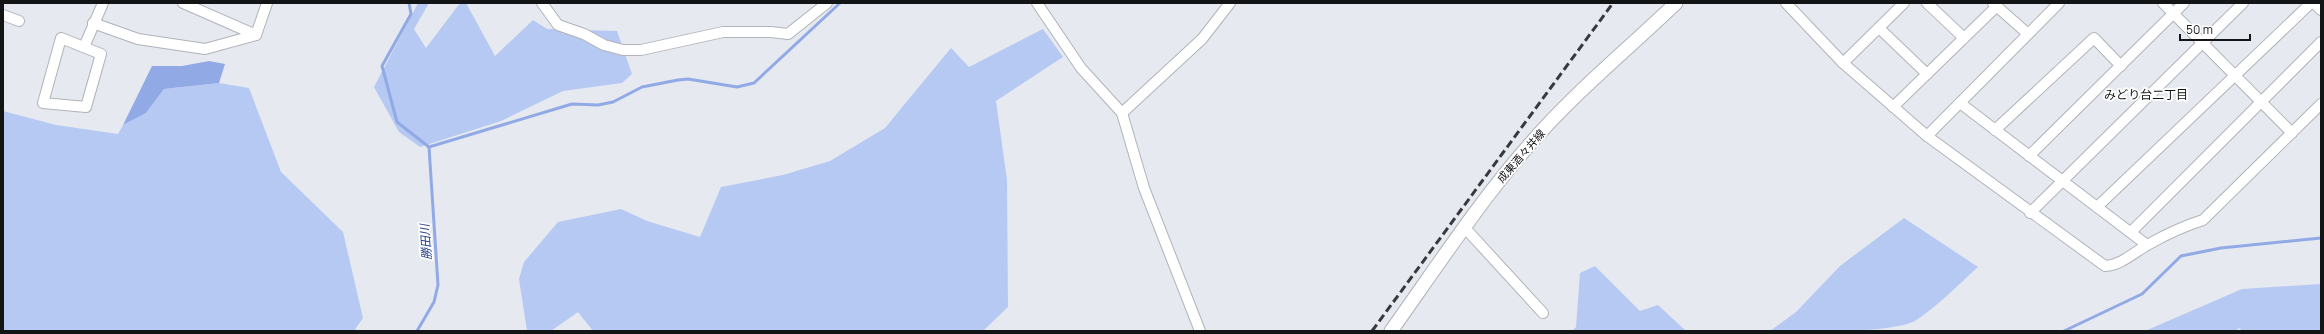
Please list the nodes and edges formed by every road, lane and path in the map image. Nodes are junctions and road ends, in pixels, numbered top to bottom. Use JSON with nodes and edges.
{"nodes":[{"id":1,"x":103,"y":3,"type":"edge"},
{"id":2,"x":184,"y":3,"type":"edge"},
{"id":3,"x":267,"y":3,"type":"edge"},
{"id":4,"x":542,"y":3,"type":"edge"},
{"id":5,"x":827,"y":3,"type":"edge"},
{"id":6,"x":1037,"y":3,"type":"edge"},
{"id":7,"x":1230,"y":3,"type":"edge"},
{"id":8,"x":1676,"y":3,"type":"edge"},
{"id":9,"x":1786,"y":3,"type":"edge"},
{"id":10,"x":1904,"y":3,"type":"edge"},
{"id":11,"x":1927,"y":3,"type":"edge"},
{"id":12,"x":2059,"y":3,"type":"edge"},
{"id":13,"x":2163,"y":3,"type":"edge"},
{"id":14,"x":2184,"y":3,"type":"edge"},
{"id":15,"x":2243,"y":3,"type":"edge"},
{"id":16,"x":2311,"y":3,"type":"edge"},
{"id":17,"x":2314,"y":3,"type":"edge"},
{"id":18,"x":1995,"y":5,"type":"edge"},
{"id":19,"x":2321,"y":10,"type":"edge"},
{"id":20,"x":2173,"y":13,"type":"junction"},
{"id":21,"x":3,"y":15,"type":"edge"},
{"id":22,"x":19,"y":21,"type":"dead end"},
{"id":23,"x":93,"y":23,"type":"junction"},
{"id":24,"x":1879,"y":28,"type":"junction"},
{"id":25,"x":2028,"y":34,"type":"junction"},
{"id":26,"x":256,"y":35,"type":"junction"},
{"id":27,"x":1964,"y":38,"type":"junction"},
{"id":28,"x":2321,"y":42,"type":"edge"},
{"id":29,"x":2203,"y":43,"type":"junction"},
{"id":30,"x":84,"y":47,"type":"junction"},
{"id":31,"x":1843,"y":63,"type":"junction"},
{"id":32,"x":2120,"y":66,"type":"junction"},
{"id":33,"x":1927,"y":74,"type":"junction"},
{"id":34,"x":2236,"y":76,"type":"junction"},
{"id":35,"x":2262,"y":102,"type":"junction"},
{"id":36,"x":1960,"y":103,"type":"junction"},
{"id":37,"x":2321,"y":104,"type":"edge"},
{"id":38,"x":1893,"y":107,"type":"junction"},
{"id":39,"x":1122,"y":113,"type":"junction"},
{"id":40,"x":1995,"y":130,"type":"junction"},
{"id":41,"x":2292,"y":133,"type":"junction"},
{"id":42,"x":1927,"y":136,"type":"junction"},
{"id":43,"x":2029,"y":156,"type":"junction"},
{"id":44,"x":2062,"y":181,"type":"junction"},
{"id":45,"x":2097,"y":207,"type":"junction"},
{"id":46,"x":2030,"y":213,"type":"junction"},
{"id":47,"x":1465,"y":228,"type":"junction"},
{"id":48,"x":2131,"y":232,"type":"junction"},
{"id":49,"x":2148,"y":245,"type":"junction"},
{"id":50,"x":1543,"y":313,"type":"dead end"},
{"id":51,"x":1200,"y":331,"type":"edge"},
{"id":52,"x":1391,"y":331,"type":"edge"}],
"edges":[{"from":1,"to":23,"type":"street"},
{"from":2,"to":26,"type":"street"},
{"from":3,"to":26,"type":"street"},
{"from":4,"to":5,"type":"street"},
{"from":6,"to":39,"type":"street"},
{"from":7,"to":39,"type":"street"},
{"from":8,"to":47,"type":"main road","name":"成東酒々井線"},
{"from":9,"to":31,"type":"street"},
{"from":10,"to":24,"type":"street"},
{"from":11,"to":27,"type":"street"},
{"from":12,"to":25,"type":"street"},
{"from":13,"to":20,"type":"street"},
{"from":14,"to":20,"type":"street"},
{"from":15,"to":29,"type":"street"},
{"from":16,"to":34,"type":"street"},
{"from":17,"to":19,"type":"street"},
{"from":18,"to":25,"type":"street"},
{"from":18,"to":27,"type":"street"},
{"from":20,"to":29,"type":"street"},
{"from":20,"to":32,"type":"street"},
{"from":21,"to":22,"type":"street"},
{"from":23,"to":26,"type":"street"},
{"from":23,"to":30,"type":"street"},
{"from":24,"to":31,"type":"street"},
{"from":24,"to":33,"type":"street"},
{"from":25,"to":36,"type":"street"},
{"from":27,"to":33,"type":"street"},
{"from":28,"to":35,"type":"street"},
{"from":29,"to":34,"type":"street"},
{"from":29,"to":44,"type":"street"},
{"from":30,"to":30,"type":"street"},
{"from":31,"to":38,"type":"street"},
{"from":32,"to":40,"type":"street"},
{"from":32,"to":43,"type":"street"},
{"from":33,"to":38,"type":"street"},
{"from":34,"to":35,"type":"street"},
{"from":34,"to":45,"type":"street"},
{"from":35,"to":41,"type":"street"},
{"from":35,"to":48,"type":"street"},
{"from":36,"to":40,"type":"street"},
{"from":36,"to":42,"type":"street"},
{"from":37,"to":41,"type":"street"},
{"from":38,"to":42,"type":"street"},
{"from":39,"to":51,"type":"street"},
{"from":40,"to":43,"type":"street"},
{"from":41,"to":49,"type":"street"},
{"from":42,"to":46,"type":"street"},
{"from":43,"to":44,"type":"street"},
{"from":44,"to":45,"type":"street"},
{"from":44,"to":46,"type":"street"},
{"from":45,"to":48,"type":"street"},
{"from":46,"to":49,"type":"street"},
{"from":47,"to":50,"type":"street"},
{"from":47,"to":52,"type":"main road","name":"成東酒々井線"},
{"from":48,"to":49,"type":"street"}]}
